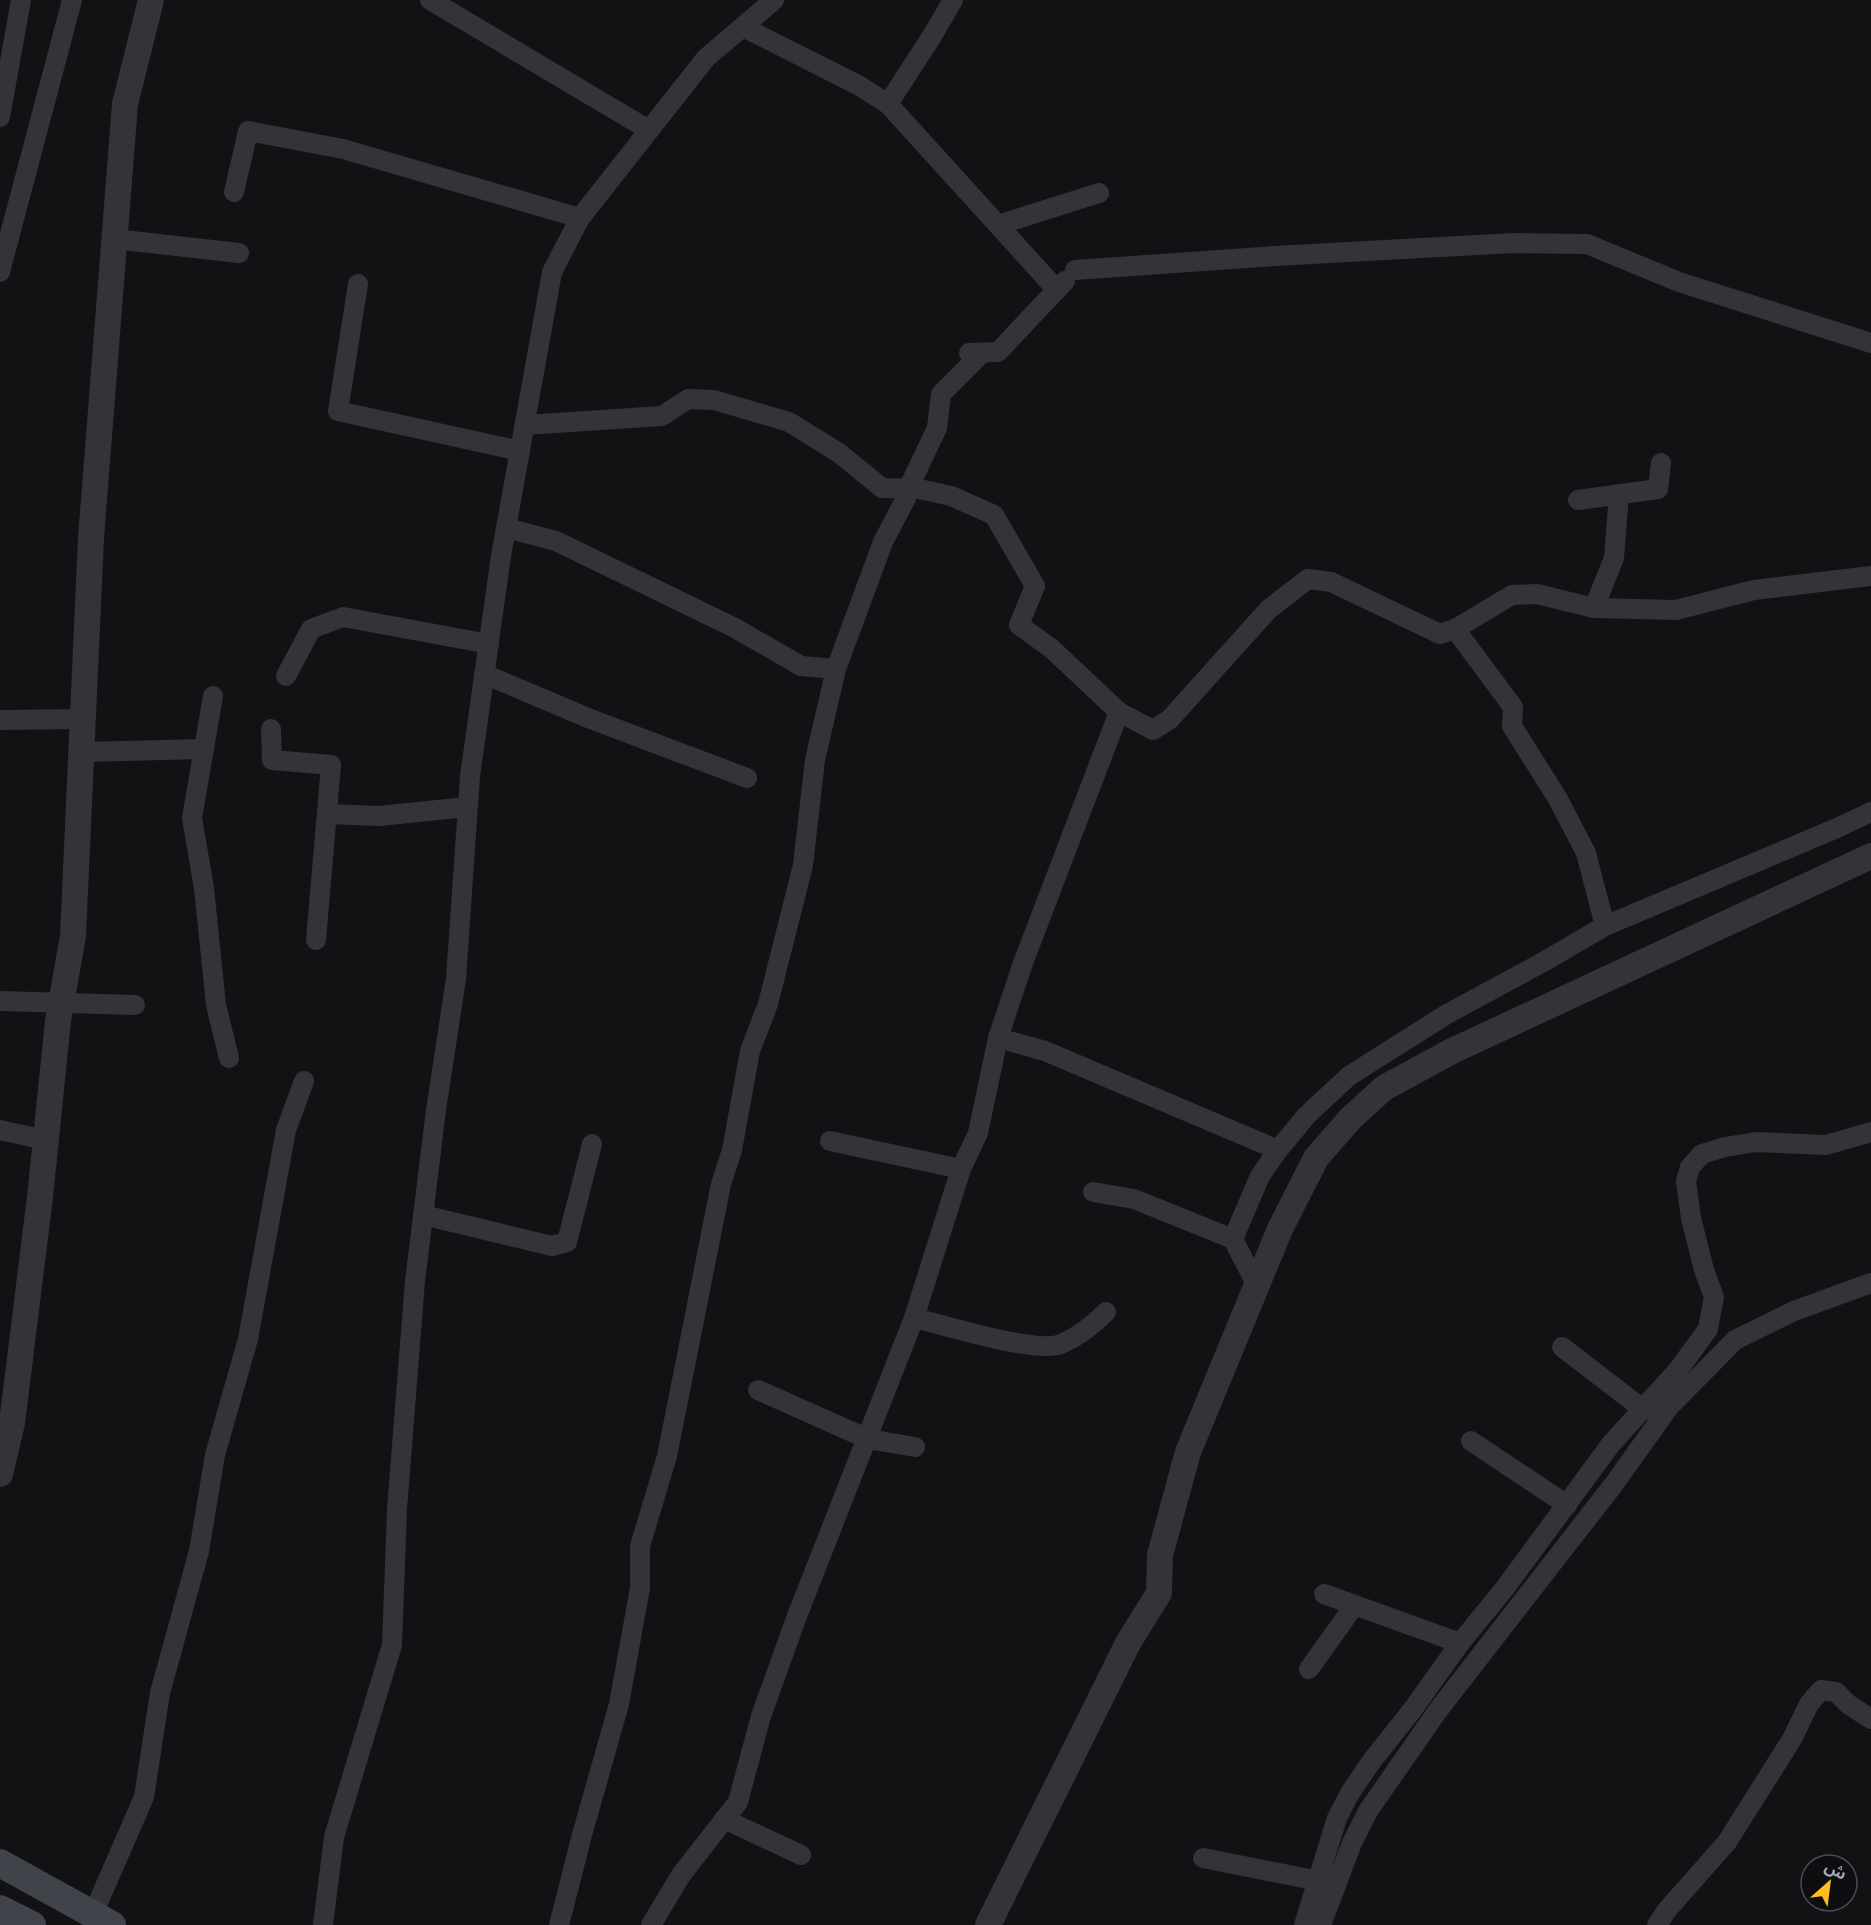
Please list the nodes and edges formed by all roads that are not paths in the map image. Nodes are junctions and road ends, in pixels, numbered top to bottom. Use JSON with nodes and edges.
{"nodes":[{"id":1,"x":21,"y":0,"type":"edge"},
{"id":2,"x":72,"y":0,"type":"edge"},
{"id":3,"x":151,"y":0,"type":"edge"},
{"id":4,"x":430,"y":0,"type":"edge"},
{"id":5,"x":774,"y":0,"type":"edge"},
{"id":6,"x":953,"y":0,"type":"edge"},
{"id":7,"x":743,"y":27,"type":"junction"},
{"id":8,"x":888,"y":104,"type":"junction"},
{"id":9,"x":0,"y":117,"type":"edge"},
{"id":10,"x":649,"y":130,"type":"junction"},
{"id":11,"x":234,"y":192,"type":"dead end"},
{"id":12,"x":1099,"y":193,"type":"dead end"},
{"id":13,"x":580,"y":218,"type":"junction"},
{"id":14,"x":998,"y":225,"type":"junction"},
{"id":15,"x":114,"y":239,"type":"junction"},
{"id":16,"x":240,"y":254,"type":"dead end"},
{"id":17,"x":0,"y":273,"type":"edge"},
{"id":18,"x":358,"y":284,"type":"dead end"},
{"id":19,"x":1057,"y":290,"type":"junction"},
{"id":20,"x":1871,"y":343,"type":"edge"},
{"id":21,"x":525,"y":425,"type":"junction"},
{"id":22,"x":520,"y":451,"type":"junction"},
{"id":23,"x":1661,"y":463,"type":"dead end"},
{"id":24,"x":908,"y":489,"type":"junction"},
{"id":25,"x":1619,"y":494,"type":"junction"},
{"id":26,"x":1578,"y":500,"type":"dead end"},
{"id":27,"x":506,"y":528,"type":"junction"},
{"id":28,"x":1871,"y":576,"type":"edge"},
{"id":29,"x":1594,"y":608,"type":"junction"},
{"id":30,"x":1455,"y":629,"type":"junction"},
{"id":31,"x":489,"y":644,"type":"junction"},
{"id":32,"x":836,"y":669,"type":"junction"},
{"id":33,"x":484,"y":674,"type":"junction"},
{"id":34,"x":286,"y":676,"type":"dead end"},
{"id":35,"x":213,"y":696,"type":"dead end"},
{"id":36,"x":1119,"y":712,"type":"junction"},
{"id":37,"x":83,"y":719,"type":"junction"},
{"id":38,"x":0,"y":720,"type":"edge"},
{"id":39,"x":271,"y":729,"type":"dead end"},
{"id":40,"x":204,"y":748,"type":"junction"},
{"id":41,"x":81,"y":752,"type":"junction"},
{"id":42,"x":747,"y":778,"type":"dead end"},
{"id":43,"x":467,"y":807,"type":"junction"},
{"id":44,"x":1871,"y":812,"type":"edge"},
{"id":45,"x":327,"y":814,"type":"junction"},
{"id":46,"x":1871,"y":856,"type":"edge"},
{"id":47,"x":1605,"y":926,"type":"junction"},
{"id":48,"x":316,"y":940,"type":"dead end"},
{"id":49,"x":0,"y":1001,"type":"edge"},
{"id":50,"x":61,"y":1002,"type":"junction"},
{"id":51,"x":135,"y":1005,"type":"dead end"},
{"id":52,"x":998,"y":1038,"type":"junction"},
{"id":53,"x":229,"y":1058,"type":"dead end"},
{"id":54,"x":304,"y":1081,"type":"dead end"},
{"id":55,"x":0,"y":1130,"type":"edge"},
{"id":56,"x":1871,"y":1132,"type":"edge"},
{"id":57,"x":45,"y":1140,"type":"junction"},
{"id":58,"x":830,"y":1141,"type":"dead end"},
{"id":59,"x":592,"y":1144,"type":"dead end"},
{"id":60,"x":1278,"y":1150,"type":"junction"},
{"id":61,"x":961,"y":1168,"type":"junction"},
{"id":62,"x":1093,"y":1192,"type":"dead end"},
{"id":63,"x":423,"y":1215,"type":"junction"},
{"id":64,"x":1233,"y":1239,"type":"junction"},
{"id":65,"x":1871,"y":1283,"type":"edge"},
{"id":66,"x":1257,"y":1286,"type":"junction"},
{"id":67,"x":1106,"y":1312,"type":"dead end"},
{"id":68,"x":914,"y":1318,"type":"junction"},
{"id":69,"x":1562,"y":1347,"type":"dead end"},
{"id":70,"x":758,"y":1390,"type":"dead end"},
{"id":71,"x":1644,"y":1410,"type":"junction"},
{"id":72,"x":868,"y":1439,"type":"junction"},
{"id":73,"x":1471,"y":1441,"type":"dead end"},
{"id":74,"x":915,"y":1447,"type":"dead end"},
{"id":75,"x":0,"y":1474,"type":"edge"},
{"id":76,"x":1567,"y":1505,"type":"junction"},
{"id":77,"x":1324,"y":1594,"type":"dead end"},
{"id":78,"x":1354,"y":1606,"type":"junction"},
{"id":79,"x":1460,"y":1643,"type":"junction"},
{"id":80,"x":1309,"y":1669,"type":"dead end"},
{"id":81,"x":1871,"y":1719,"type":"edge"},
{"id":82,"x":724,"y":1819,"type":"junction"},
{"id":83,"x":801,"y":1855,"type":"dead end"},
{"id":84,"x":1203,"y":1858,"type":"dead end"},
{"id":85,"x":0,"y":1863,"type":"edge"},
{"id":86,"x":1319,"y":1881,"type":"junction"},
{"id":87,"x":0,"y":1909,"type":"edge"},
{"id":88,"x":102,"y":1920,"type":"edge"},
{"id":89,"x":32,"y":1925,"type":"edge"},
{"id":90,"x":323,"y":1925,"type":"edge"},
{"id":91,"x":559,"y":1925,"type":"edge"},
{"id":92,"x":651,"y":1925,"type":"edge"},
{"id":93,"x":988,"y":1925,"type":"edge"},
{"id":94,"x":1304,"y":1925,"type":"edge"},
{"id":95,"x":1321,"y":1925,"type":"edge"},
{"id":96,"x":1657,"y":1925,"type":"edge"}],
"edges":[{"from":1,"to":9,"type":"street"},
{"from":2,"to":17,"type":"street"},
{"from":3,"to":15,"type":"street"},
{"from":4,"to":10,"type":"street"},
{"from":5,"to":7,"type":"street"},
{"from":6,"to":8,"type":"street"},
{"from":7,"to":8,"type":"street"},
{"from":7,"to":10,"type":"street"},
{"from":8,"to":14,"type":"street"},
{"from":10,"to":13,"type":"street"},
{"from":11,"to":13,"type":"street"},
{"from":12,"to":14,"type":"street"},
{"from":13,"to":21,"type":"street"},
{"from":14,"to":19,"type":"street"},
{"from":15,"to":16,"type":"street"},
{"from":15,"to":37,"type":"street"},
{"from":18,"to":22,"type":"street"},
{"from":19,"to":20,"type":"street"},
{"from":19,"to":24,"type":"street"},
{"from":21,"to":22,"type":"street"},
{"from":21,"to":24,"type":"street"},
{"from":22,"to":27,"type":"street"},
{"from":23,"to":25,"type":"street"},
{"from":24,"to":32,"type":"street"},
{"from":24,"to":36,"type":"street"},
{"from":25,"to":26,"type":"street"},
{"from":25,"to":29,"type":"street"},
{"from":27,"to":31,"type":"street"},
{"from":27,"to":32,"type":"street"},
{"from":28,"to":29,"type":"street"},
{"from":29,"to":30,"type":"street"},
{"from":30,"to":36,"type":"street"},
{"from":30,"to":47,"type":"street"},
{"from":31,"to":33,"type":"street"},
{"from":31,"to":34,"type":"street"},
{"from":32,"to":91,"type":"street"},
{"from":33,"to":42,"type":"street"},
{"from":33,"to":43,"type":"street"},
{"from":35,"to":40,"type":"street"},
{"from":36,"to":52,"type":"street"},
{"from":37,"to":38,"type":"street"},
{"from":37,"to":41,"type":"street"},
{"from":39,"to":45,"type":"street"},
{"from":40,"to":41,"type":"street"},
{"from":40,"to":53,"type":"street"},
{"from":41,"to":50,"type":"street"},
{"from":43,"to":45,"type":"street"},
{"from":43,"to":63,"type":"street"},
{"from":44,"to":47,"type":"street"},
{"from":45,"to":48,"type":"street"},
{"from":46,"to":66,"type":"street"},
{"from":47,"to":60,"type":"street"},
{"from":49,"to":50,"type":"street"},
{"from":50,"to":51,"type":"street"},
{"from":50,"to":57,"type":"street"},
{"from":52,"to":60,"type":"street"},
{"from":52,"to":61,"type":"street"},
{"from":54,"to":88,"type":"street"},
{"from":55,"to":57,"type":"street"},
{"from":56,"to":71,"type":"street"},
{"from":57,"to":75,"type":"street"},
{"from":58,"to":61,"type":"street"},
{"from":59,"to":63,"type":"street"},
{"from":60,"to":64,"type":"street"},
{"from":61,"to":68,"type":"street"},
{"from":62,"to":64,"type":"street"},
{"from":63,"to":90,"type":"street"},
{"from":64,"to":66,"type":"street"},
{"from":65,"to":95,"type":"street"},
{"from":66,"to":93,"type":"street"},
{"from":67,"to":68,"type":"street"},
{"from":68,"to":72,"type":"street"},
{"from":69,"to":71,"type":"street"},
{"from":70,"to":72,"type":"street"},
{"from":71,"to":76,"type":"street"},
{"from":72,"to":74,"type":"street"},
{"from":72,"to":82,"type":"street"},
{"from":73,"to":76,"type":"street"},
{"from":76,"to":79,"type":"street"},
{"from":77,"to":78,"type":"street"},
{"from":78,"to":79,"type":"street"},
{"from":78,"to":80,"type":"street"},
{"from":79,"to":86,"type":"street"},
{"from":81,"to":96,"type":"street"},
{"from":82,"to":83,"type":"street"},
{"from":82,"to":92,"type":"street"},
{"from":84,"to":86,"type":"street"},
{"from":85,"to":88,"type":"main road"},
{"from":86,"to":94,"type":"street"},
{"from":87,"to":89,"type":"main road"}]}
